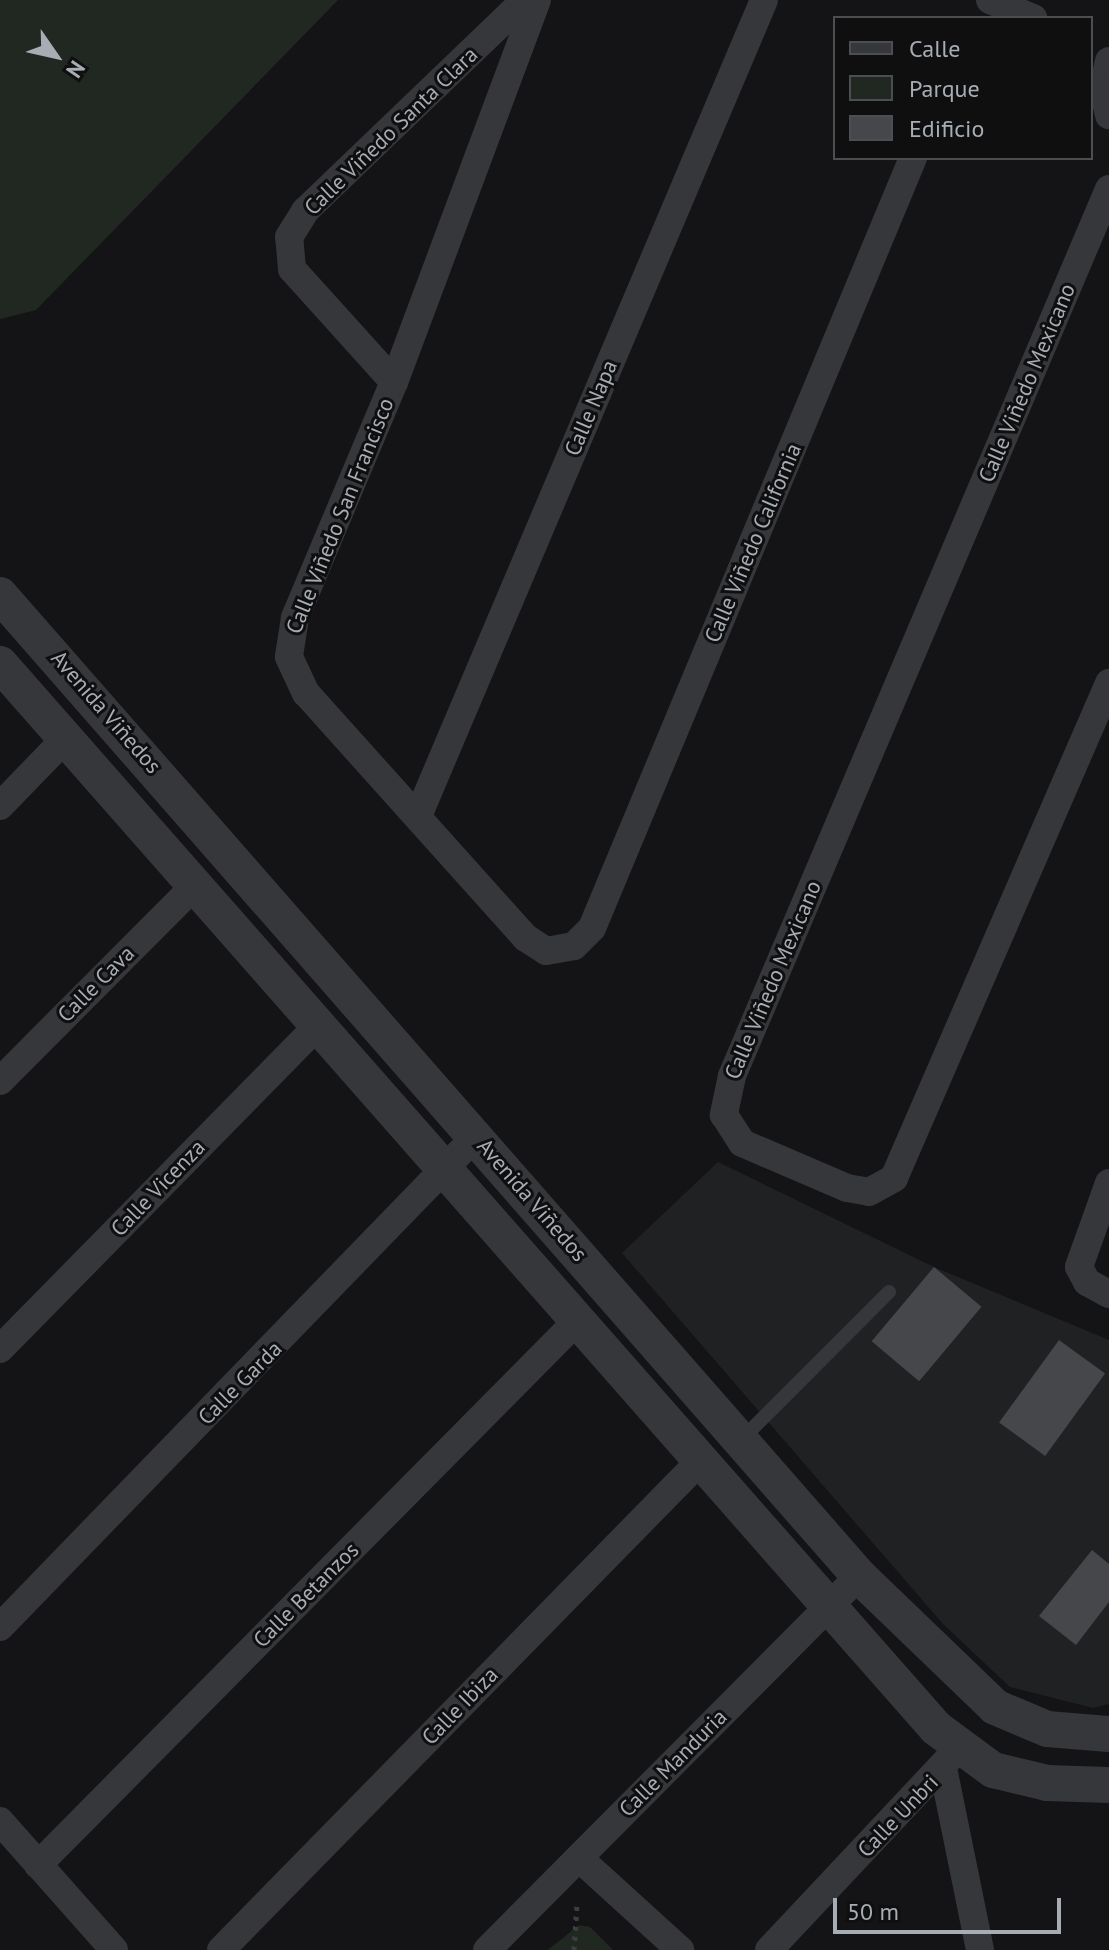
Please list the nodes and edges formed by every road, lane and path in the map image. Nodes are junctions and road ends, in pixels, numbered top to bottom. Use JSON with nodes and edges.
{"nodes":[{"id":1,"x":525,"y":0,"type":"edge"},
{"id":2,"x":537,"y":0,"type":"edge"},
{"id":3,"x":764,"y":0,"type":"edge"},
{"id":4,"x":990,"y":0,"type":"edge"},
{"id":5,"x":1028,"y":16,"type":"edge"},
{"id":6,"x":1109,"y":61,"type":"edge"},
{"id":7,"x":1102,"y":109,"type":"edge"},
{"id":8,"x":912,"y":160,"type":"edge"},
{"id":9,"x":1106,"y":204,"type":"edge"},
{"id":10,"x":394,"y":382,"type":"junction"},
{"id":11,"x":0,"y":595,"type":"edge"},
{"id":12,"x":0,"y":664,"type":"edge"},
{"id":13,"x":1109,"y":683,"type":"edge"},
{"id":14,"x":66,"y":738,"type":"junction"},
{"id":15,"x":0,"y":806,"type":"edge"},
{"id":16,"x":418,"y":816,"type":"junction"},
{"id":17,"x":192,"y":888,"type":"junction"},
{"id":18,"x":592,"y":928,"type":"joint"},
{"id":19,"x":315,"y":1028,"type":"junction"},
{"id":20,"x":0,"y":1081,"type":"edge"},
{"id":21,"x":476,"y":1136,"type":"junction"},
{"id":22,"x":445,"y":1175,"type":"junction"},
{"id":23,"x":1109,"y":1183,"type":"edge"},
{"id":24,"x":889,"y":1292,"type":"dead end"},
{"id":25,"x":1109,"y":1294,"type":"edge"},
{"id":26,"x":574,"y":1324,"type":"junction"},
{"id":27,"x":0,"y":1349,"type":"edge"},
{"id":28,"x":741,"y":1439,"type":"junction"},
{"id":29,"x":699,"y":1462,"type":"junction"},
{"id":30,"x":859,"y":1576,"type":"junction"},
{"id":31,"x":827,"y":1608,"type":"junction"},
{"id":32,"x":0,"y":1627,"type":"edge"},
{"id":33,"x":1109,"y":1734,"type":"edge"},
{"id":34,"x":950,"y":1759,"type":"junction"},
{"id":35,"x":1109,"y":1785,"type":"edge"},
{"id":36,"x":0,"y":1821,"type":"edge"},
{"id":37,"x":579,"y":1858,"type":"junction"},
{"id":38,"x":38,"y":1865,"type":"junction"},
{"id":39,"x":114,"y":1950,"type":"edge"},
{"id":40,"x":221,"y":1950,"type":"edge"},
{"id":41,"x":487,"y":1950,"type":"edge"},
{"id":42,"x":680,"y":1950,"type":"edge"},
{"id":43,"x":769,"y":1950,"type":"edge"},
{"id":44,"x":980,"y":1950,"type":"edge"}],
"edges":[{"from":1,"to":10,"type":"street","name":"Calle Viñedo Santa Clara"},
{"from":2,"to":10,"type":"street","name":"Calle Viñedo San Francisco"},
{"from":3,"to":16,"type":"street","name":"Calle Napa"},
{"from":4,"to":5,"type":"street"},
{"from":6,"to":7,"type":"street"},
{"from":8,"to":18,"type":"street","name":"Calle Viñedo California"},
{"from":9,"to":13,"type":"street","name":"Calle Viñedo Mexicano"},
{"from":10,"to":16,"type":"street","name":"Calle Viñedo San Francisco"},
{"from":11,"to":21,"type":"street","name":"Avenida Viñedos"},
{"from":12,"to":14,"type":"street"},
{"from":14,"to":15,"type":"street"},
{"from":14,"to":17,"type":"street"},
{"from":16,"to":18,"type":"street","name":"Calle Viñedo San Francisco"},
{"from":17,"to":19,"type":"street"},
{"from":17,"to":20,"type":"street","name":"Calle Cava"},
{"from":19,"to":22,"type":"street"},
{"from":19,"to":27,"type":"street","name":"Calle Vicenza"},
{"from":21,"to":22,"type":"street","name":"Calle Garda"},
{"from":21,"to":28,"type":"street","name":"Avenida Viñedos"},
{"from":22,"to":26,"type":"street"},
{"from":22,"to":32,"type":"street","name":"Calle Garda"},
{"from":23,"to":25,"type":"street"},
{"from":24,"to":28,"type":"lane"},
{"from":26,"to":29,"type":"street"},
{"from":26,"to":38,"type":"street","name":"Calle Betanzos"},
{"from":28,"to":30,"type":"street","name":"Avenida Viñedos"},
{"from":29,"to":31,"type":"street"},
{"from":29,"to":40,"type":"street","name":"Calle Ibiza"},
{"from":30,"to":31,"type":"street","name":"Calle Manduria"},
{"from":30,"to":33,"type":"street","name":"Avenida Viñedos"},
{"from":31,"to":34,"type":"street"},
{"from":31,"to":37,"type":"street","name":"Calle Manduria"},
{"from":34,"to":35,"type":"street"},
{"from":34,"to":43,"type":"street","name":"Calle Unbri"},
{"from":34,"to":44,"type":"street"},
{"from":36,"to":38,"type":"street"},
{"from":37,"to":41,"type":"street","name":"Calle Manduria"},
{"from":37,"to":42,"type":"street"},
{"from":38,"to":39,"type":"street"}]}
